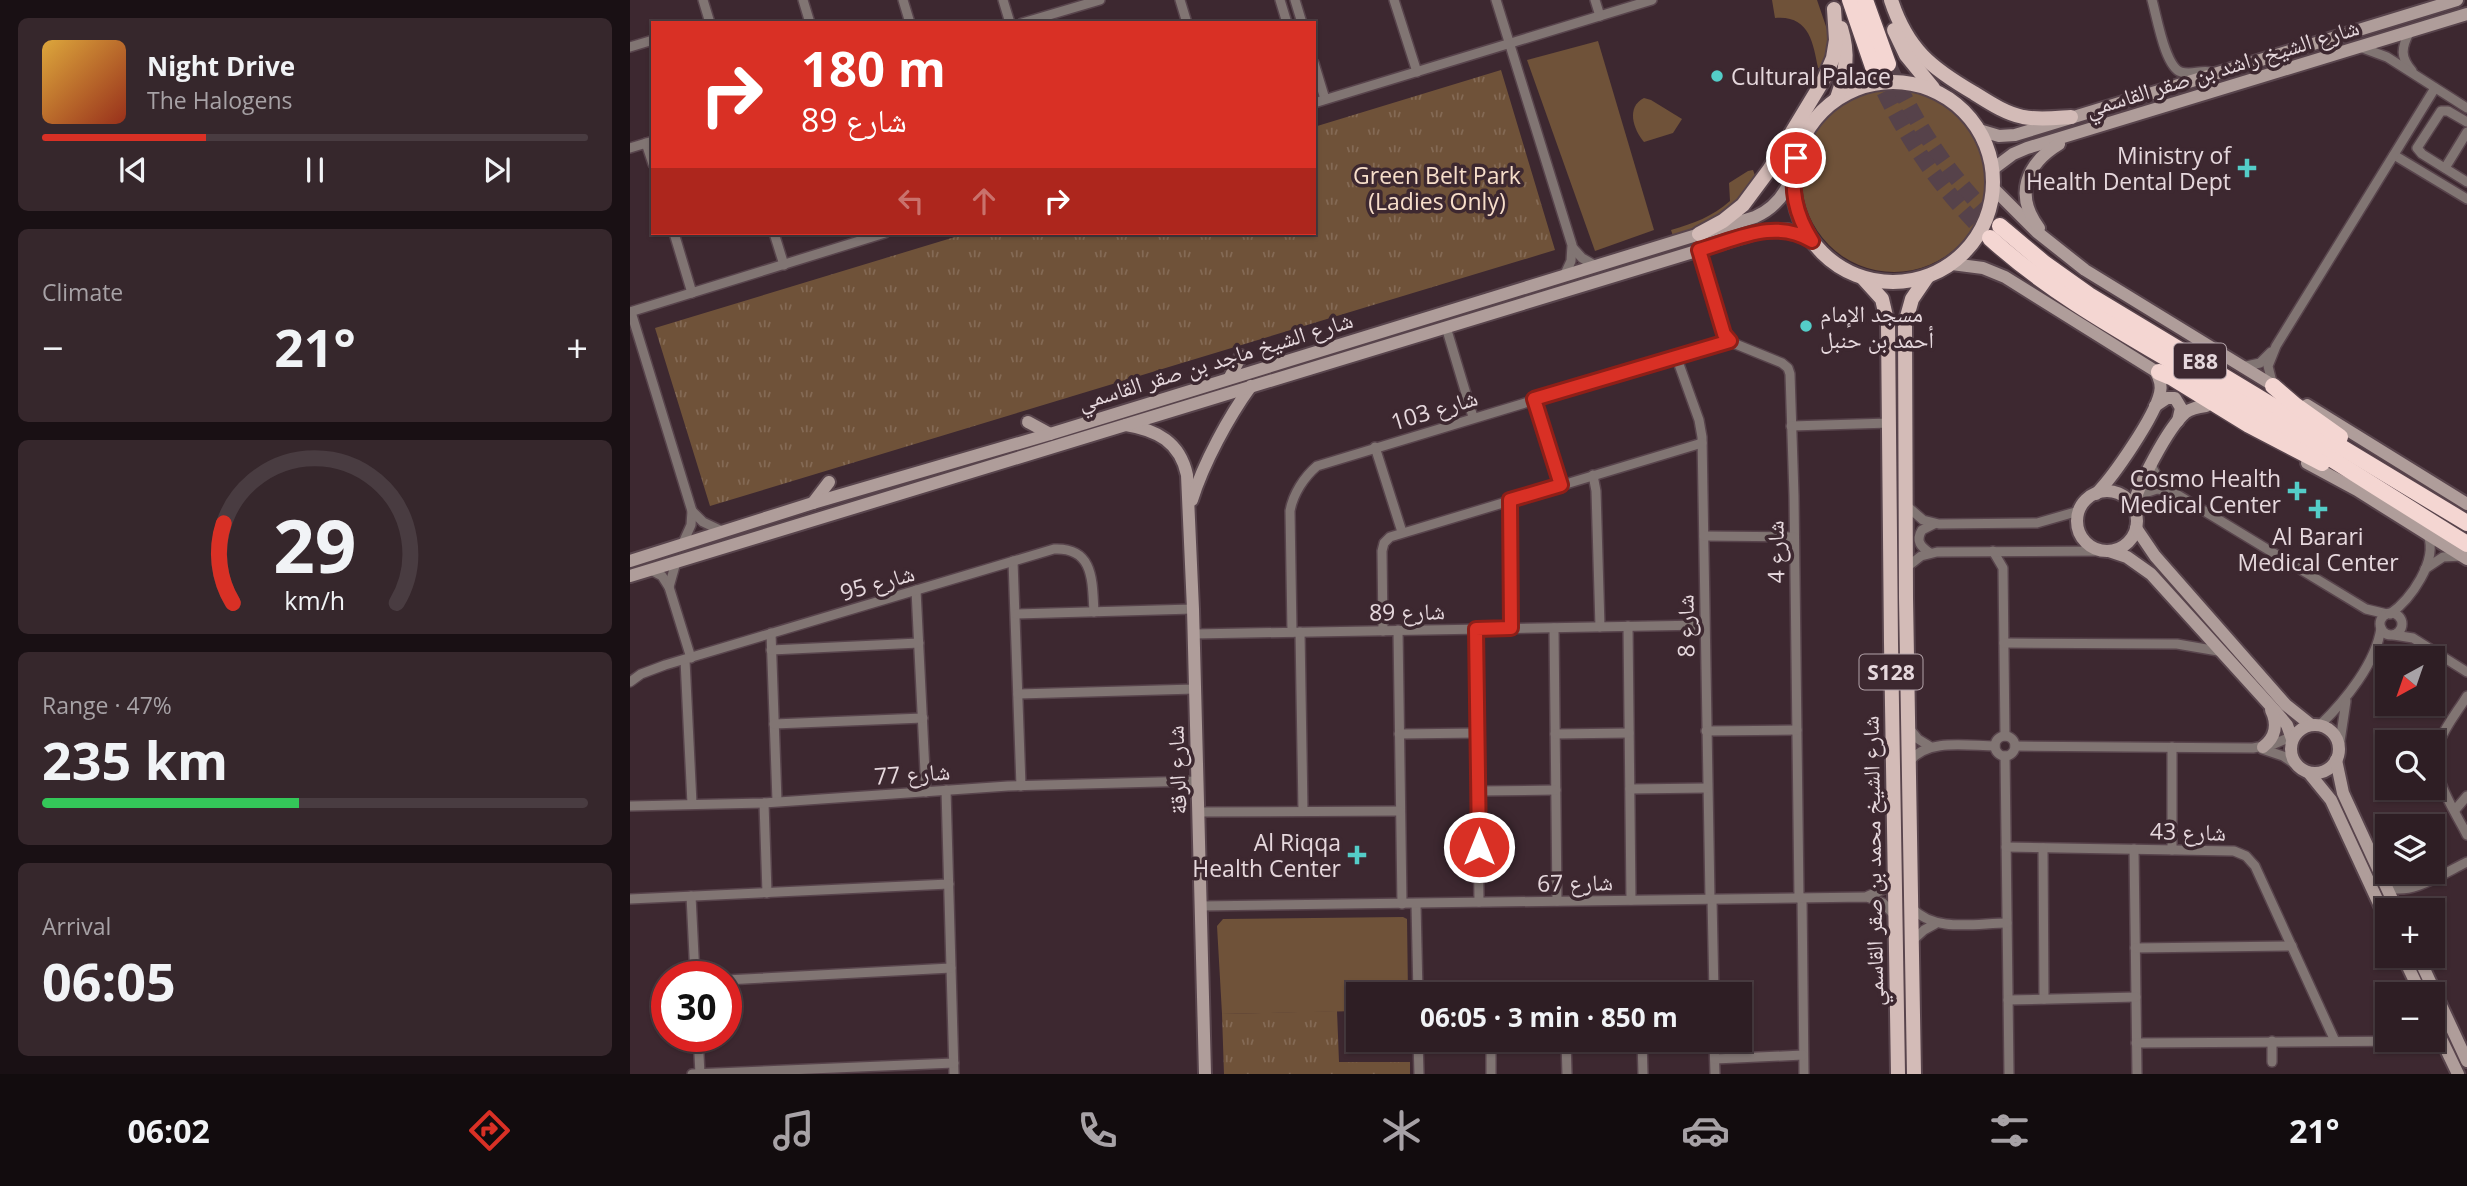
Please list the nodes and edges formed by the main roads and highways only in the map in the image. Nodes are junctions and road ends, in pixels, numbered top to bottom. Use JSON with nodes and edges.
{"nodes":[{"id":1,"x":1850,"y":0,"type":"edge"},
{"id":2,"x":1865,"y":0,"type":"edge"},
{"id":3,"x":1883,"y":0,"type":"edge"},
{"id":4,"x":1891,"y":0,"type":"edge"},
{"id":5,"x":2457,"y":0,"type":"edge"},
{"id":6,"x":1833,"y":4,"type":"edge"},
{"id":7,"x":2467,"y":14,"type":"edge"},
{"id":8,"x":2277,"y":55,"type":"junction"},
{"id":9,"x":2251,"y":80,"type":"junction"},
{"id":10,"x":1937,"y":92,"type":"junction"},
{"id":11,"x":1837,"y":99,"type":"junction"},
{"id":12,"x":2071,"y":117,"type":"junction"},
{"id":13,"x":1979,"y":130,"type":"junction"},
{"id":14,"x":2078,"y":134,"type":"junction"},
{"id":15,"x":1993,"y":169,"type":"junction"},
{"id":16,"x":1793,"y":172,"type":"junction"},
{"id":17,"x":1994,"y":189,"type":"junction"},
{"id":18,"x":1699,"y":234,"type":"junction"},
{"id":19,"x":1812,"y":241,"type":"junction"},
{"id":20,"x":2052,"y":245,"type":"junction"},
{"id":21,"x":1952,"y":264,"type":"junction"},
{"id":22,"x":1927,"y":277,"type":"junction"},
{"id":23,"x":1863,"y":278,"type":"junction"},
{"id":24,"x":1481,"y":299,"type":"junction"},
{"id":25,"x":1446,"y":327,"type":"junction"},
{"id":26,"x":1241,"y":356,"type":"dead end"},
{"id":27,"x":2156,"y":370,"type":"junction"},
{"id":28,"x":1230,"y":377,"type":"junction"},
{"id":29,"x":1251,"y":386,"type":"junction"},
{"id":30,"x":2273,"y":386,"type":"junction"},
{"id":31,"x":2155,"y":406,"type":"junction"},
{"id":32,"x":2206,"y":406,"type":"junction"},
{"id":33,"x":1028,"y":422,"type":"dead end"},
{"id":34,"x":2178,"y":422,"type":"junction"},
{"id":35,"x":1122,"y":425,"type":"junction"},
{"id":36,"x":1050,"y":434,"type":"junction"},
{"id":37,"x":1010,"y":444,"type":"junction"},
{"id":38,"x":991,"y":465,"type":"junction"},
{"id":39,"x":828,"y":482,"type":"dead end"},
{"id":40,"x":2407,"y":486,"type":"junction"},
{"id":41,"x":2096,"y":494,"type":"junction"},
{"id":42,"x":2393,"y":498,"type":"junction"},
{"id":43,"x":2135,"y":502,"type":"junction"},
{"id":44,"x":813,"y":503,"type":"junction"},
{"id":45,"x":2467,"y":504,"type":"edge"},
{"id":46,"x":1190,"y":507,"type":"junction"},
{"id":47,"x":2467,"y":523,"type":"edge"},
{"id":48,"x":2136,"y":528,"type":"junction"},
{"id":49,"x":2106,"y":551,"type":"junction"},
{"id":50,"x":2466,"y":553,"type":"edge"},
{"id":51,"x":630,"y":561,"type":"edge"},
{"id":52,"x":630,"y":576,"type":"edge"},
{"id":53,"x":1891,"y":589,"type":"junction"},
{"id":54,"x":1906,"y":598,"type":"junction"},
{"id":55,"x":2266,"y":701,"type":"junction"},
{"id":56,"x":2315,"y":725,"type":"junction"},
{"id":57,"x":2293,"y":737,"type":"junction"},
{"id":58,"x":2258,"y":747,"type":"road end"},
{"id":59,"x":2338,"y":754,"type":"junction"},
{"id":60,"x":2309,"y":773,"type":"junction"},
{"id":61,"x":2376,"y":898,"type":"edge"},
{"id":62,"x":2391,"y":898,"type":"edge"},
{"id":63,"x":2424,"y":968,"type":"edge"},
{"id":64,"x":2445,"y":1027,"type":"edge"},
{"id":65,"x":2445,"y":1046,"type":"edge"},
{"id":66,"x":2467,"y":1062,"type":"edge"},
{"id":67,"x":1205,"y":1074,"type":"edge"},
{"id":68,"x":1898,"y":1074,"type":"edge"},
{"id":69,"x":1914,"y":1074,"type":"edge"},
{"id":70,"x":2458,"y":1074,"type":"edge"}],
"edges":[{"from":1,"to":2,"type":"highway"},
{"from":3,"to":10,"type":"main road"},
{"from":4,"to":12,"type":"main road"},
{"from":5,"to":8,"type":"main road","name":"شارع الشيخ راشد بن صقر القاسمي"},
{"from":6,"to":11,"type":"main road"},
{"from":6,"to":18,"type":"main road"},
{"from":7,"to":9,"type":"main road","name":"شارع الشيخ راشد بن صقر القاسمي"},
{"from":8,"to":9,"type":"main road"},
{"from":8,"to":12,"type":"main road","name":"شارع الشيخ راشد بن صقر القاسمي"},
{"from":9,"to":14,"type":"main road","name":"شارع الشيخ راشد بن صقر القاسمي"},
{"from":10,"to":11,"type":"main road"},
{"from":10,"to":13,"type":"main road"},
{"from":11,"to":16,"type":"main road"},
{"from":12,"to":13,"type":"main road","name":"شارع الشيخ راشد بن صقر القاسمي"},
{"from":13,"to":15,"type":"main road"},
{"from":14,"to":15,"type":"main road","name":"شارع الشيخ راشد بن صقر القاسمي"},
{"from":14,"to":20,"type":"main road"},
{"from":15,"to":17,"type":"main road"},
{"from":16,"to":18,"type":"main road","name":"شارع الشيخ ماجد بن صقر القاسمي"},
{"from":16,"to":19,"type":"main road"},
{"from":17,"to":20,"type":"main road"},
{"from":17,"to":21,"type":"main road"},
{"from":18,"to":24,"type":"main road","name":"شارع الشيخ ماجد بن صقر القاسمي"},
{"from":19,"to":23,"type":"main road"},
{"from":19,"to":25,"type":"main road","name":"شارع الشيخ ماجد بن صقر القاسمي"},
{"from":20,"to":30,"type":"main road"},
{"from":21,"to":22,"type":"main road"},
{"from":21,"to":27,"type":"main road"},
{"from":22,"to":23,"type":"main road"},
{"from":22,"to":54,"type":"main road","name":"شارع الشيخ محمد بن صقر القاسمي","number":"S128"},
{"from":23,"to":53,"type":"main road","name":"شارع الشيخ محمد بن صقر القاسمي","number":"S128"},
{"from":24,"to":25,"type":"main road"},
{"from":24,"to":28,"type":"main road","name":"شارع الشيخ ماجد بن صقر القاسمي"},
{"from":25,"to":29,"type":"main road","name":"شارع الشيخ ماجد بن صقر القاسمي"},
{"from":26,"to":28,"type":"main road"},
{"from":27,"to":31,"type":"main road"},
{"from":27,"to":32,"type":"main road"},
{"from":27,"to":42,"type":"highway"},
{"from":28,"to":36,"type":"main road","name":"شارع الشيخ ماجد بن صقر القاسمي"},
{"from":29,"to":35,"type":"main road","name":"شارع الشيخ ماجد بن صقر القاسمي"},
{"from":29,"to":46,"type":"main road","name":"شارع الرقة"},
{"from":30,"to":40,"type":"highway"},
{"from":30,"to":45,"type":"main road"},
{"from":31,"to":34,"type":"main road"},
{"from":31,"to":41,"type":"main road"},
{"from":32,"to":34,"type":"main road"},
{"from":32,"to":50,"type":"main road"},
{"from":33,"to":36,"type":"main road"},
{"from":34,"to":43,"type":"main road"},
{"from":35,"to":38,"type":"main road","name":"شارع الشيخ ماجد بن صقر القاسمي"},
{"from":35,"to":46,"type":"main road","name":"شارع الرقة"},
{"from":36,"to":37,"type":"main road","name":"شارع الشيخ ماجد بن صقر القاسمي"},
{"from":37,"to":38,"type":"main road"},
{"from":37,"to":44,"type":"main road","name":"شارع الشيخ ماجد بن صقر القاسمي"},
{"from":38,"to":52,"type":"main road","name":"شارع الشيخ ماجد بن صقر القاسمي"},
{"from":39,"to":44,"type":"main road"},
{"from":40,"to":42,"type":"highway","number":"E88"},
{"from":40,"to":47,"type":"highway"},
{"from":41,"to":43,"type":"main road"},
{"from":41,"to":49,"type":"main road"},
{"from":42,"to":50,"type":"highway"},
{"from":43,"to":48,"type":"main road"},
{"from":44,"to":51,"type":"main road","name":"شارع الشيخ ماجد بن صقر القاسمي"},
{"from":46,"to":67,"type":"main road","name":"شارع الرقة"},
{"from":48,"to":49,"type":"main road"},
{"from":48,"to":56,"type":"main road"},
{"from":49,"to":55,"type":"main road"},
{"from":53,"to":54,"type":"main road"},
{"from":53,"to":68,"type":"main road","name":"شارع الشيخ محمد بن صقر القاسمي","number":"S128"},
{"from":54,"to":69,"type":"main road","name":"شارع الشيخ محمد بن صقر القاسمي","number":"S128"},
{"from":55,"to":57,"type":"main road"},
{"from":55,"to":58,"type":"main road"},
{"from":56,"to":57,"type":"main road"},
{"from":56,"to":59,"type":"main road"},
{"from":57,"to":60,"type":"main road"},
{"from":59,"to":60,"type":"main road"},
{"from":59,"to":62,"type":"main road"},
{"from":60,"to":61,"type":"main road"},
{"from":63,"to":66,"type":"main road"},
{"from":64,"to":66,"type":"main road"},
{"from":65,"to":70,"type":"main road"}]}
